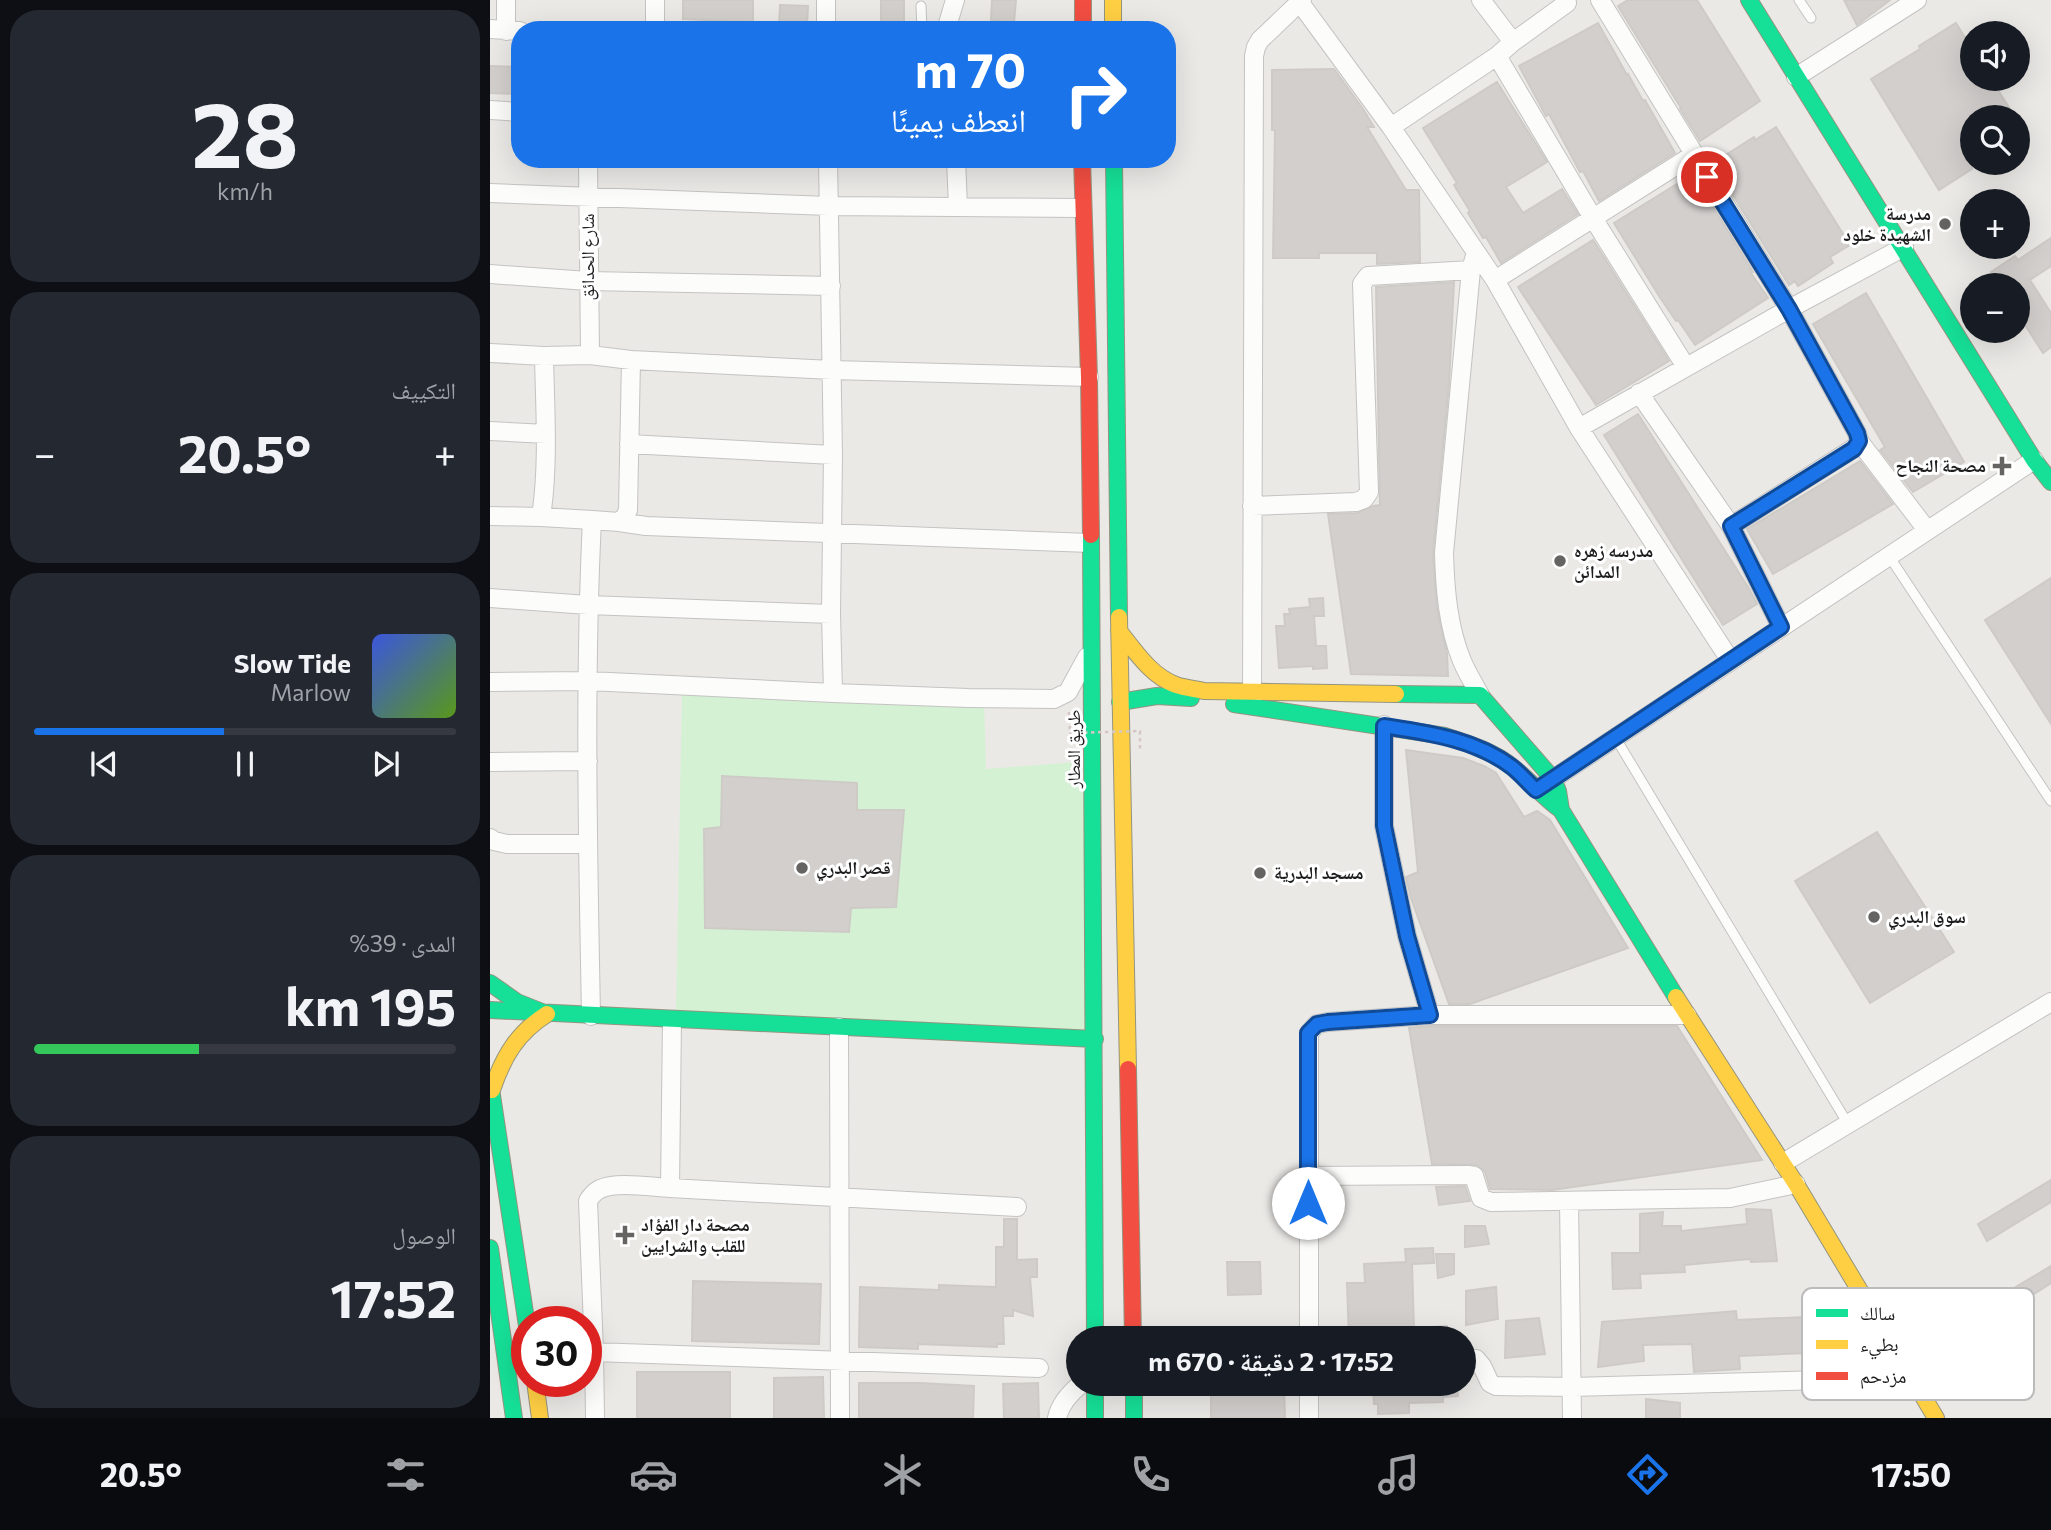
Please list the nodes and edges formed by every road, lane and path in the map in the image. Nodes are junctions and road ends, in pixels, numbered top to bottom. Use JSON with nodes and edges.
{"nodes":[{"id":1,"x":506,"y":0,"type":"edge"},
{"id":2,"x":655,"y":0,"type":"edge"},
{"id":3,"x":825,"y":0,"type":"edge"},
{"id":4,"x":955,"y":0,"type":"edge"},
{"id":5,"x":1083,"y":0,"type":"edge"},
{"id":6,"x":1113,"y":0,"type":"edge"},
{"id":7,"x":1481,"y":0,"type":"edge"},
{"id":8,"x":1600,"y":0,"type":"edge"},
{"id":9,"x":1749,"y":0,"type":"edge"},
{"id":10,"x":1799,"y":0,"type":"edge"},
{"id":11,"x":1917,"y":0,"type":"edge"},
{"id":12,"x":1300,"y":1,"type":"edge"},
{"id":13,"x":1567,"y":1,"type":"edge"},
{"id":14,"x":922,"y":6,"type":"dead end"},
{"id":15,"x":1811,"y":18,"type":"dead end"},
{"id":16,"x":655,"y":21,"type":"edge"},
{"id":17,"x":826,"y":21,"type":"edge"},
{"id":18,"x":922,"y":21,"type":"edge"},
{"id":19,"x":949,"y":21,"type":"edge"},
{"id":20,"x":1083,"y":21,"type":"edge"},
{"id":21,"x":1113,"y":21,"type":"edge"},
{"id":22,"x":505,"y":30,"type":"edge"},
{"id":23,"x":1513,"y":42,"type":"junction"},
{"id":24,"x":1497,"y":56,"type":"junction"},
{"id":25,"x":1796,"y":77,"type":"junction"},
{"id":26,"x":490,"y":110,"type":"edge"},
{"id":27,"x":511,"y":111,"type":"edge"},
{"id":28,"x":1391,"y":127,"type":"junction"},
{"id":29,"x":1693,"y":155,"type":"junction"},
{"id":30,"x":588,"y":168,"type":"edge"},
{"id":31,"x":828,"y":168,"type":"edge"},
{"id":32,"x":956,"y":168,"type":"edge"},
{"id":33,"x":1083,"y":168,"type":"edge"},
{"id":34,"x":1114,"y":168,"type":"edge"},
{"id":35,"x":490,"y":193,"type":"edge"},
{"id":36,"x":588,"y":198,"type":"junction"},
{"id":37,"x":829,"y":206,"type":"junction"},
{"id":38,"x":958,"y":207,"type":"junction"},
{"id":39,"x":1082,"y":208,"type":"junction"},
{"id":40,"x":1593,"y":218,"type":"junction"},
{"id":41,"x":1904,"y":247,"type":"junction"},
{"id":42,"x":1476,"y":252,"type":"junction"},
{"id":43,"x":1471,"y":270,"type":"junction"},
{"id":44,"x":490,"y":274,"type":"edge"},
{"id":45,"x":1494,"y":280,"type":"junction"},
{"id":46,"x":588,"y":281,"type":"junction"},
{"id":47,"x":831,"y":286,"type":"junction"},
{"id":48,"x":1789,"y":309,"type":"junction"},
{"id":49,"x":490,"y":353,"type":"edge"},
{"id":50,"x":590,"y":355,"type":"junction"},
{"id":51,"x":544,"y":356,"type":"junction"},
{"id":52,"x":631,"y":360,"type":"junction"},
{"id":53,"x":1686,"y":367,"type":"junction"},
{"id":54,"x":832,"y":370,"type":"junction"},
{"id":55,"x":1088,"y":377,"type":"junction"},
{"id":56,"x":1639,"y":393,"type":"junction"},
{"id":57,"x":1579,"y":428,"type":"junction"},
{"id":58,"x":490,"y":431,"type":"edge"},
{"id":59,"x":546,"y":434,"type":"junction"},
{"id":60,"x":1859,"y":441,"type":"junction"},
{"id":61,"x":629,"y":444,"type":"junction"},
{"id":62,"x":2051,"y":449,"type":"edge"},
{"id":63,"x":833,"y":455,"type":"junction"},
{"id":64,"x":2034,"y":460,"type":"junction"},
{"id":65,"x":2051,"y":482,"type":"edge"},
{"id":66,"x":1252,"y":506,"type":"junction"},
{"id":67,"x":490,"y":516,"type":"edge"},
{"id":68,"x":541,"y":517,"type":"junction"},
{"id":69,"x":592,"y":520,"type":"junction"},
{"id":70,"x":619,"y":522,"type":"junction"},
{"id":71,"x":1731,"y":526,"type":"junction"},
{"id":72,"x":1927,"y":530,"type":"junction"},
{"id":73,"x":833,"y":533,"type":"junction"},
{"id":74,"x":1090,"y":543,"type":"junction"},
{"id":75,"x":1889,"y":556,"type":"junction"},
{"id":76,"x":490,"y":598,"type":"edge"},
{"id":77,"x":588,"y":605,"type":"junction"},
{"id":78,"x":831,"y":614,"type":"junction"},
{"id":79,"x":1781,"y":627,"type":"junction"},
{"id":80,"x":1119,"y":631,"type":"junction"},
{"id":81,"x":1092,"y":648,"type":"junction"},
{"id":82,"x":1730,"y":660,"type":"junction"},
{"id":83,"x":589,"y":681,"type":"junction"},
{"id":84,"x":490,"y":682,"type":"edge"},
{"id":85,"x":833,"y":694,"type":"junction"},
{"id":86,"x":1480,"y":695,"type":"junction"},
{"id":87,"x":1252,"y":699,"type":"junction"},
{"id":88,"x":1120,"y":702,"type":"junction"},
{"id":89,"x":1069,"y":712,"type":"dead end"},
{"id":90,"x":1384,"y":726,"type":"junction"},
{"id":91,"x":1615,"y":737,"type":"junction"},
{"id":92,"x":1140,"y":751,"type":"dead end"},
{"id":93,"x":490,"y":761,"type":"edge"},
{"id":94,"x":588,"y":761,"type":"junction"},
{"id":95,"x":1553,"y":779,"type":"junction"},
{"id":96,"x":1536,"y":790,"type":"junction"},
{"id":97,"x":2051,"y":801,"type":"edge"},
{"id":98,"x":1561,"y":810,"type":"junction"},
{"id":99,"x":490,"y":838,"type":"edge"},
{"id":100,"x":588,"y":844,"type":"junction"},
{"id":101,"x":490,"y":983,"type":"edge"},
{"id":102,"x":2051,"y":1002,"type":"edge"},
{"id":103,"x":490,"y":1010,"type":"edge"},
{"id":104,"x":547,"y":1014,"type":"junction"},
{"id":105,"x":1430,"y":1015,"type":"junction"},
{"id":106,"x":1687,"y":1015,"type":"junction"},
{"id":107,"x":591,"y":1016,"type":"junction"},
{"id":108,"x":672,"y":1020,"type":"junction"},
{"id":109,"x":839,"y":1027,"type":"junction"},
{"id":110,"x":1095,"y":1039,"type":"junction"},
{"id":111,"x":491,"y":1086,"type":"edge"},
{"id":112,"x":1848,"y":1124,"type":"junction"},
{"id":113,"x":1783,"y":1163,"type":"junction"},
{"id":114,"x":1308,"y":1176,"type":"junction"},
{"id":115,"x":1796,"y":1184,"type":"junction"},
{"id":116,"x":670,"y":1188,"type":"junction"},
{"id":117,"x":839,"y":1198,"type":"junction"},
{"id":118,"x":1569,"y":1201,"type":"junction"},
{"id":119,"x":1017,"y":1207,"type":"dead end"},
{"id":120,"x":490,"y":1248,"type":"edge"},
{"id":121,"x":1857,"y":1288,"type":"edge"},
{"id":122,"x":524,"y":1306,"type":"edge"},
{"id":123,"x":592,"y":1306,"type":"edge"},
{"id":124,"x":1095,"y":1326,"type":"edge"},
{"id":125,"x":1133,"y":1326,"type":"edge"},
{"id":126,"x":1309,"y":1326,"type":"edge"},
{"id":127,"x":602,"y":1352,"type":"edge"},
{"id":128,"x":1476,"y":1359,"type":"edge"},
{"id":129,"x":840,"y":1362,"type":"junction"},
{"id":130,"x":1039,"y":1368,"type":"dead end"},
{"id":131,"x":1802,"y":1381,"type":"edge"},
{"id":132,"x":1572,"y":1387,"type":"junction"},
{"id":133,"x":1069,"y":1396,"type":"edge"},
{"id":134,"x":1134,"y":1396,"type":"edge"},
{"id":135,"x":1137,"y":1396,"type":"edge"},
{"id":136,"x":1309,"y":1396,"type":"edge"},
{"id":137,"x":537,"y":1397,"type":"edge"},
{"id":138,"x":595,"y":1397,"type":"edge"},
{"id":139,"x":1925,"y":1400,"type":"edge"},
{"id":140,"x":1095,"y":1410,"type":"edge"},
{"id":141,"x":514,"y":1418,"type":"edge"},
{"id":142,"x":540,"y":1418,"type":"edge"},
{"id":143,"x":595,"y":1418,"type":"edge"},
{"id":144,"x":840,"y":1418,"type":"edge"},
{"id":145,"x":1057,"y":1418,"type":"edge"},
{"id":146,"x":1088,"y":1418,"type":"edge"},
{"id":147,"x":1133,"y":1418,"type":"edge"},
{"id":148,"x":1142,"y":1418,"type":"edge"},
{"id":149,"x":1309,"y":1418,"type":"edge"},
{"id":150,"x":1573,"y":1418,"type":"edge"},
{"id":151,"x":1936,"y":1418,"type":"edge"}],
"edges":[{"from":1,"to":22,"type":"street"},
{"from":2,"to":16,"type":"street"},
{"from":3,"to":17,"type":"street"},
{"from":4,"to":19,"type":"street"},
{"from":5,"to":20,"type":"main road"},
{"from":6,"to":21,"type":"main road"},
{"from":7,"to":23,"type":"street"},
{"from":8,"to":29,"type":"street"},
{"from":9,"to":25,"type":"main road"},
{"from":10,"to":15,"type":"lane"},
{"from":11,"to":25,"type":"street"},
{"from":12,"to":28,"type":"street"},
{"from":12,"to":66,"type":"street"},
{"from":13,"to":23,"type":"street"},
{"from":14,"to":18,"type":"lane"},
{"from":23,"to":24,"type":"street"},
{"from":24,"to":28,"type":"street"},
{"from":24,"to":40,"type":"street"},
{"from":25,"to":41,"type":"main road"},
{"from":26,"to":27,"type":"street"},
{"from":28,"to":42,"type":"street"},
{"from":29,"to":40,"type":"street"},
{"from":29,"to":48,"type":"street"},
{"from":30,"to":36,"type":"street","name":"شارع الحدائق"},
{"from":31,"to":37,"type":"street"},
{"from":32,"to":38,"type":"street"},
{"from":33,"to":39,"type":"main road","name":"طريق المطار"},
{"from":34,"to":80,"type":"main road"},
{"from":35,"to":36,"type":"street"},
{"from":36,"to":37,"type":"street"},
{"from":36,"to":46,"type":"street","name":"شارع الحدائق"},
{"from":37,"to":38,"type":"street"},
{"from":37,"to":47,"type":"street"},
{"from":38,"to":39,"type":"street"},
{"from":39,"to":55,"type":"main road","name":"طريق المطار"},
{"from":40,"to":45,"type":"street"},
{"from":40,"to":53,"type":"street"},
{"from":41,"to":48,"type":"street"},
{"from":41,"to":64,"type":"main road"},
{"from":42,"to":43,"type":"street"},
{"from":42,"to":45,"type":"street"},
{"from":43,"to":66,"type":"street"},
{"from":43,"to":86,"type":"street"},
{"from":44,"to":46,"type":"street"},
{"from":45,"to":57,"type":"street"},
{"from":46,"to":47,"type":"street"},
{"from":46,"to":50,"type":"street","name":"شارع الحدائق"},
{"from":47,"to":54,"type":"street"},
{"from":48,"to":53,"type":"street"},
{"from":48,"to":60,"type":"street"},
{"from":49,"to":51,"type":"street"},
{"from":50,"to":51,"type":"street"},
{"from":50,"to":52,"type":"street"},
{"from":51,"to":59,"type":"street"},
{"from":52,"to":54,"type":"street"},
{"from":52,"to":61,"type":"street"},
{"from":53,"to":56,"type":"street"},
{"from":54,"to":55,"type":"street"},
{"from":54,"to":63,"type":"street"},
{"from":55,"to":74,"type":"main road","name":"طريق المطار"},
{"from":56,"to":57,"type":"street"},
{"from":56,"to":71,"type":"street"},
{"from":57,"to":82,"type":"street"},
{"from":58,"to":59,"type":"street"},
{"from":59,"to":68,"type":"street"},
{"from":60,"to":71,"type":"street"},
{"from":60,"to":72,"type":"street"},
{"from":61,"to":63,"type":"street"},
{"from":61,"to":70,"type":"street"},
{"from":62,"to":64,"type":"main road"},
{"from":63,"to":73,"type":"street"},
{"from":64,"to":65,"type":"main road"},
{"from":64,"to":72,"type":"street"},
{"from":66,"to":87,"type":"street"},
{"from":67,"to":68,"type":"street"},
{"from":68,"to":69,"type":"street"},
{"from":69,"to":70,"type":"street"},
{"from":69,"to":77,"type":"street"},
{"from":70,"to":73,"type":"street"},
{"from":71,"to":79,"type":"street"},
{"from":72,"to":75,"type":"street"},
{"from":73,"to":74,"type":"street"},
{"from":73,"to":78,"type":"street"},
{"from":74,"to":81,"type":"main road","name":"طريق المطار"},
{"from":75,"to":79,"type":"street"},
{"from":75,"to":97,"type":"lane"},
{"from":76,"to":77,"type":"street"},
{"from":77,"to":78,"type":"street"},
{"from":77,"to":83,"type":"street"},
{"from":78,"to":85,"type":"street"},
{"from":79,"to":82,"type":"street"},
{"from":80,"to":87,"type":"main road"},
{"from":80,"to":88,"type":"main road"},
{"from":81,"to":85,"type":"street"},
{"from":81,"to":110,"type":"main road","name":"طريق المطار"},
{"from":82,"to":91,"type":"street"},
{"from":83,"to":84,"type":"street"},
{"from":83,"to":85,"type":"street"},
{"from":83,"to":94,"type":"street"},
{"from":86,"to":87,"type":"main road"},
{"from":86,"to":95,"type":"main road"},
{"from":87,"to":88,"type":"main road"},
{"from":87,"to":90,"type":"main road"},
{"from":88,"to":125,"type":"main road"},
{"from":89,"to":92,"type":"path","bridge":true},
{"from":90,"to":96,"type":"main road"},
{"from":90,"to":105,"type":"street"},
{"from":91,"to":95,"type":"street"},
{"from":91,"to":112,"type":"lane"},
{"from":93,"to":94,"type":"street"},
{"from":94,"to":100,"type":"street"},
{"from":95,"to":96,"type":"street"},
{"from":95,"to":98,"type":"main road"},
{"from":96,"to":98,"type":"main road"},
{"from":98,"to":106,"type":"main road"},
{"from":99,"to":100,"type":"street"},
{"from":100,"to":107,"type":"street"},
{"from":101,"to":104,"type":"main road"},
{"from":102,"to":112,"type":"street"},
{"from":103,"to":104,"type":"main road"},
{"from":104,"to":107,"type":"main road"},
{"from":104,"to":111,"type":"main road"},
{"from":105,"to":106,"type":"street"},
{"from":105,"to":114,"type":"street"},
{"from":106,"to":113,"type":"main road"},
{"from":107,"to":108,"type":"main road"},
{"from":108,"to":109,"type":"main road"},
{"from":108,"to":116,"type":"street"},
{"from":109,"to":110,"type":"main road"},
{"from":109,"to":117,"type":"street"},
{"from":110,"to":124,"type":"main road","name":"طريق المطار"},
{"from":111,"to":122,"type":"main road"},
{"from":112,"to":113,"type":"street"},
{"from":113,"to":115,"type":"main road"},
{"from":114,"to":118,"type":"street"},
{"from":114,"to":126,"type":"street"},
{"from":115,"to":118,"type":"street"},
{"from":115,"to":121,"type":"main road"},
{"from":116,"to":117,"type":"street"},
{"from":116,"to":123,"type":"street"},
{"from":117,"to":119,"type":"street"},
{"from":117,"to":129,"type":"street"},
{"from":118,"to":132,"type":"street"},
{"from":120,"to":141,"type":"main road"},
{"from":127,"to":129,"type":"street"},
{"from":128,"to":132,"type":"street"},
{"from":129,"to":130,"type":"street"},
{"from":129,"to":144,"type":"street"},
{"from":131,"to":132,"type":"street"},
{"from":132,"to":150,"type":"street"},
{"from":133,"to":145,"type":"street"},
{"from":134,"to":147,"type":"main road"},
{"from":135,"to":148,"type":"main road"},
{"from":136,"to":149,"type":"street"},
{"from":137,"to":142,"type":"main road"},
{"from":138,"to":143,"type":"street"},
{"from":139,"to":151,"type":"main road"},
{"from":140,"to":146,"type":"main road"}]}
